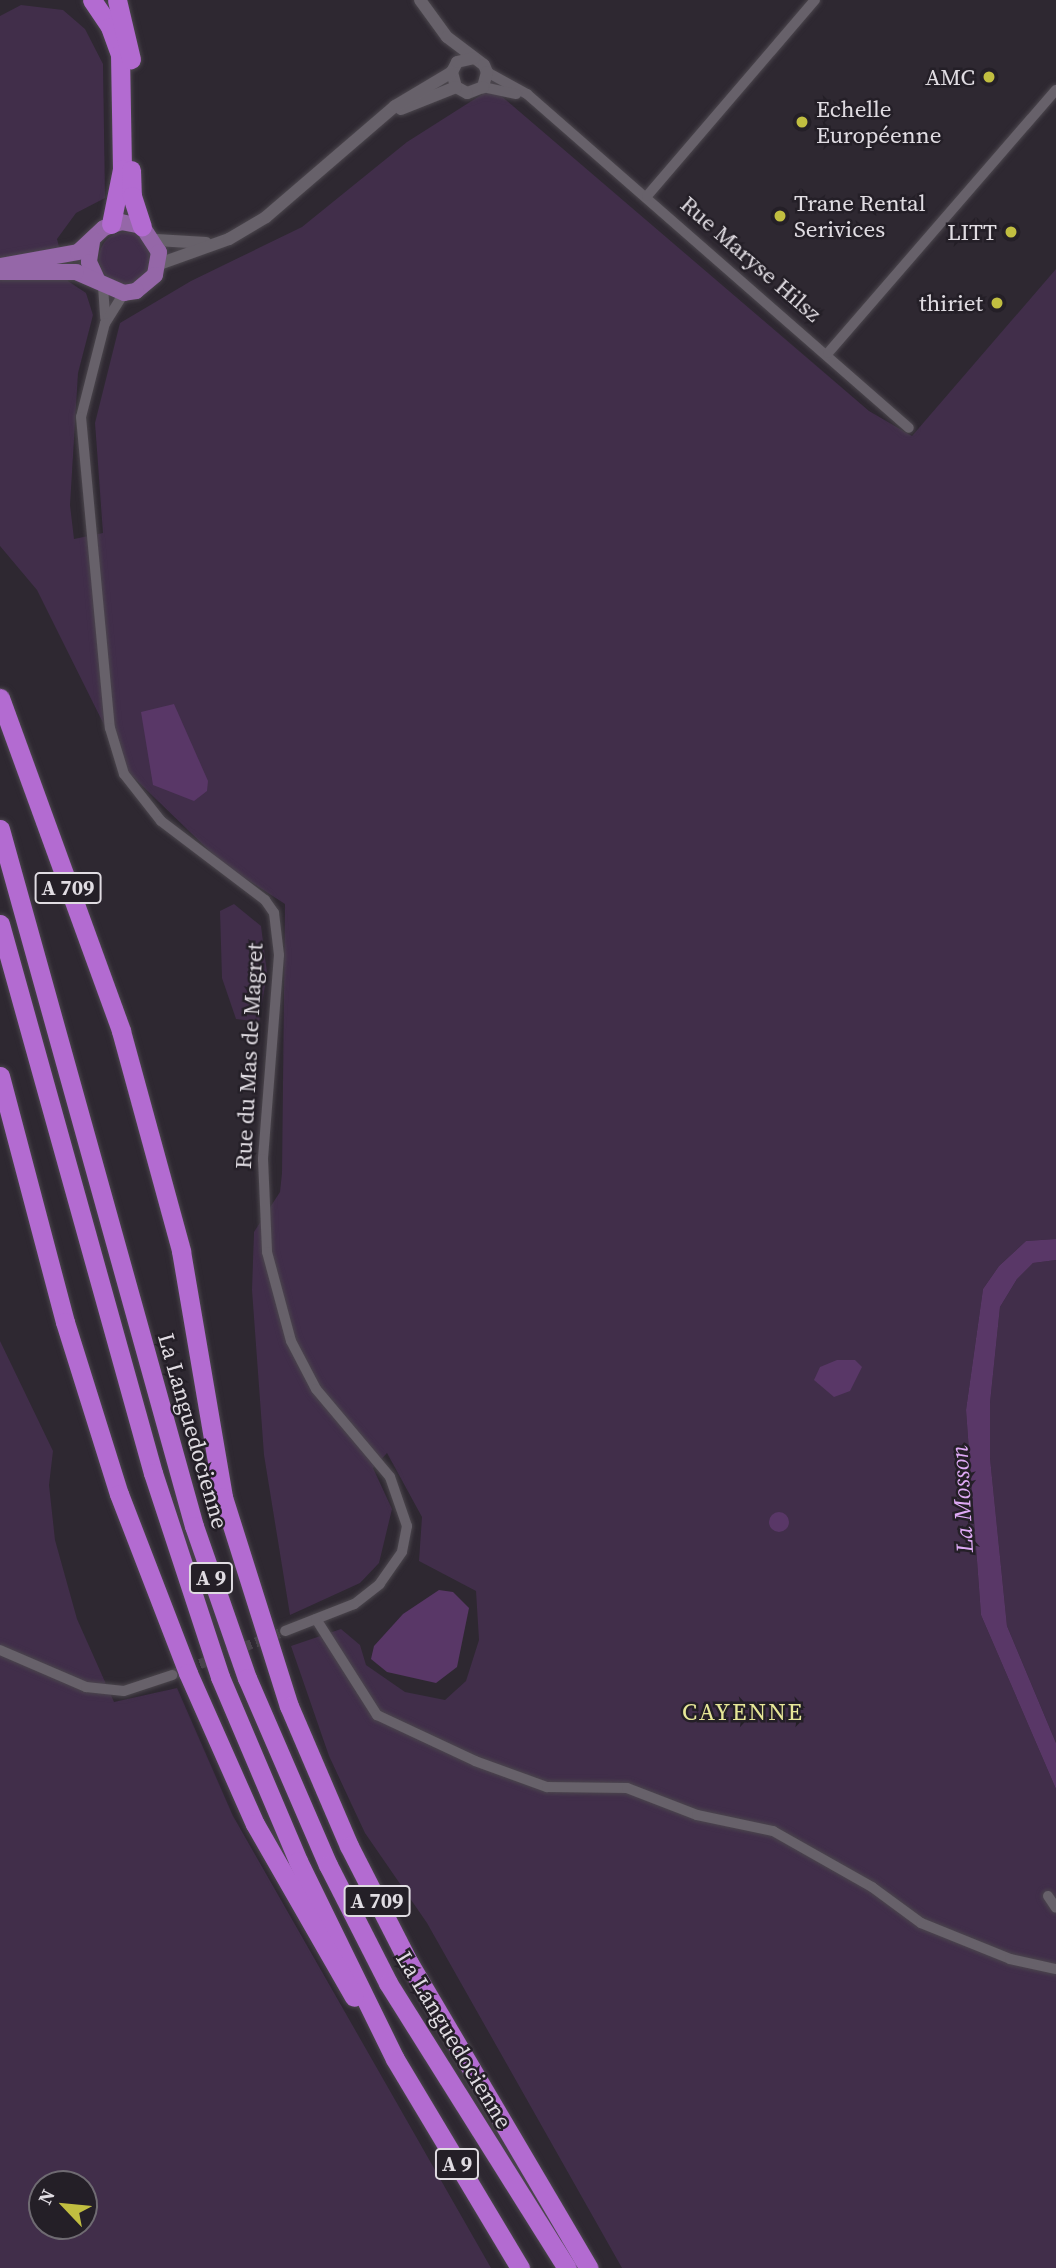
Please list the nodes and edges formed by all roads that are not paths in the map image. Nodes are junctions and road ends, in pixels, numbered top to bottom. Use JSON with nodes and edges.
{"nodes":[{"id":1,"x":92,"y":0,"type":"edge"},
{"id":2,"x":117,"y":0,"type":"edge"},
{"id":3,"x":421,"y":0,"type":"edge"},
{"id":4,"x":815,"y":0,"type":"edge"},
{"id":5,"x":447,"y":37,"type":"junction"},
{"id":6,"x":474,"y":58,"type":"junction"},
{"id":7,"x":455,"y":67,"type":"junction"},
{"id":8,"x":487,"y":72,"type":"junction"},
{"id":9,"x":456,"y":87,"type":"junction"},
{"id":10,"x":484,"y":87,"type":"junction"},
{"id":11,"x":1056,"y":90,"type":"edge"},
{"id":12,"x":535,"y":102,"type":"junction"},
{"id":13,"x":382,"y":117,"type":"junction"},
{"id":14,"x":647,"y":196,"type":"junction"},
{"id":15,"x":111,"y":224,"type":"junction"},
{"id":16,"x":149,"y":233,"type":"junction"},
{"id":17,"x":92,"y":242,"type":"junction"},
{"id":18,"x":210,"y":243,"type":"junction"},
{"id":19,"x":159,"y":264,"type":"junction"},
{"id":20,"x":0,"y":266,"type":"edge"},
{"id":21,"x":0,"y":272,"type":"edge"},
{"id":22,"x":101,"y":283,"type":"junction"},
{"id":23,"x":124,"y":293,"type":"junction"},
{"id":24,"x":105,"y":323,"type":"junction"},
{"id":25,"x":828,"y":353,"type":"junction"},
{"id":26,"x":909,"y":428,"type":"dead end"},
{"id":27,"x":0,"y":698,"type":"edge"},
{"id":28,"x":0,"y":829,"type":"edge"},
{"id":29,"x":0,"y":923,"type":"edge"},
{"id":30,"x":0,"y":1076,"type":"edge"},
{"id":31,"x":316,"y":1619,"type":"junction"},
{"id":32,"x":285,"y":1631,"type":"tunnel mouth"},
{"id":33,"x":0,"y":1650,"type":"edge"},
{"id":34,"x":172,"y":1675,"type":"tunnel mouth"},
{"id":35,"x":1048,"y":1896,"type":"dead end"},
{"id":36,"x":1056,"y":1908,"type":"edge"},
{"id":37,"x":1056,"y":1969,"type":"edge"},
{"id":38,"x":395,"y":2059,"type":"junction"},
{"id":39,"x":520,"y":2268,"type":"edge"},
{"id":40,"x":567,"y":2268,"type":"edge"},
{"id":41,"x":589,"y":2268,"type":"edge"}],
"edges":[{"from":1,"to":15,"type":"highway"},
{"from":2,"to":16,"type":"highway"},
{"from":3,"to":5,"type":"street"},
{"from":4,"to":14,"type":"street"},
{"from":5,"to":6,"type":"street"},
{"from":5,"to":7,"type":"street"},
{"from":6,"to":7,"type":"street"},
{"from":6,"to":8,"type":"street"},
{"from":7,"to":9,"type":"street"},
{"from":7,"to":13,"type":"street"},
{"from":8,"to":10,"type":"street"},
{"from":8,"to":12,"type":"street","name":"Rue Maryse Hilsz"},
{"from":9,"to":10,"type":"street"},
{"from":9,"to":13,"type":"street"},
{"from":10,"to":12,"type":"street"},
{"from":11,"to":25,"type":"street","name":"Rue Maryse Hilsz"},
{"from":12,"to":14,"type":"street","name":"Rue Maryse Hilsz"},
{"from":13,"to":18,"type":"street"},
{"from":14,"to":25,"type":"street","name":"Rue Maryse Hilsz"},
{"from":15,"to":16,"type":"main road"},
{"from":15,"to":17,"type":"main road"},
{"from":16,"to":18,"type":"street"},
{"from":16,"to":19,"type":"main road"},
{"from":17,"to":20,"type":"main road"},
{"from":17,"to":22,"type":"main road"},
{"from":18,"to":19,"type":"street"},
{"from":19,"to":23,"type":"main road"},
{"from":21,"to":22,"type":"main road"},
{"from":22,"to":23,"type":"main road"},
{"from":22,"to":24,"type":"street","name":"Rue du Mas de Magret"},
{"from":23,"to":24,"type":"street","name":"Rue du Mas de Magret"},
{"from":24,"to":31,"type":"street","name":"Rue du Mas de Magret"},
{"from":25,"to":26,"type":"street","name":"Rue Maryse Hilsz"},
{"from":27,"to":41,"type":"highway","number":"A 709"},
{"from":28,"to":40,"type":"highway","name":"La Languedocienne","number":"A 9"},
{"from":29,"to":38,"type":"highway","number":"A 9"},
{"from":30,"to":38,"type":"highway","number":"A 709"},
{"from":31,"to":32,"type":"street","name":"Rue du Mas de Magret"},
{"from":31,"to":37,"type":"street"},
{"from":33,"to":34,"type":"street"},
{"from":35,"to":36,"type":"street"},
{"from":38,"to":39,"type":"highway","number":"A 9"}]}
